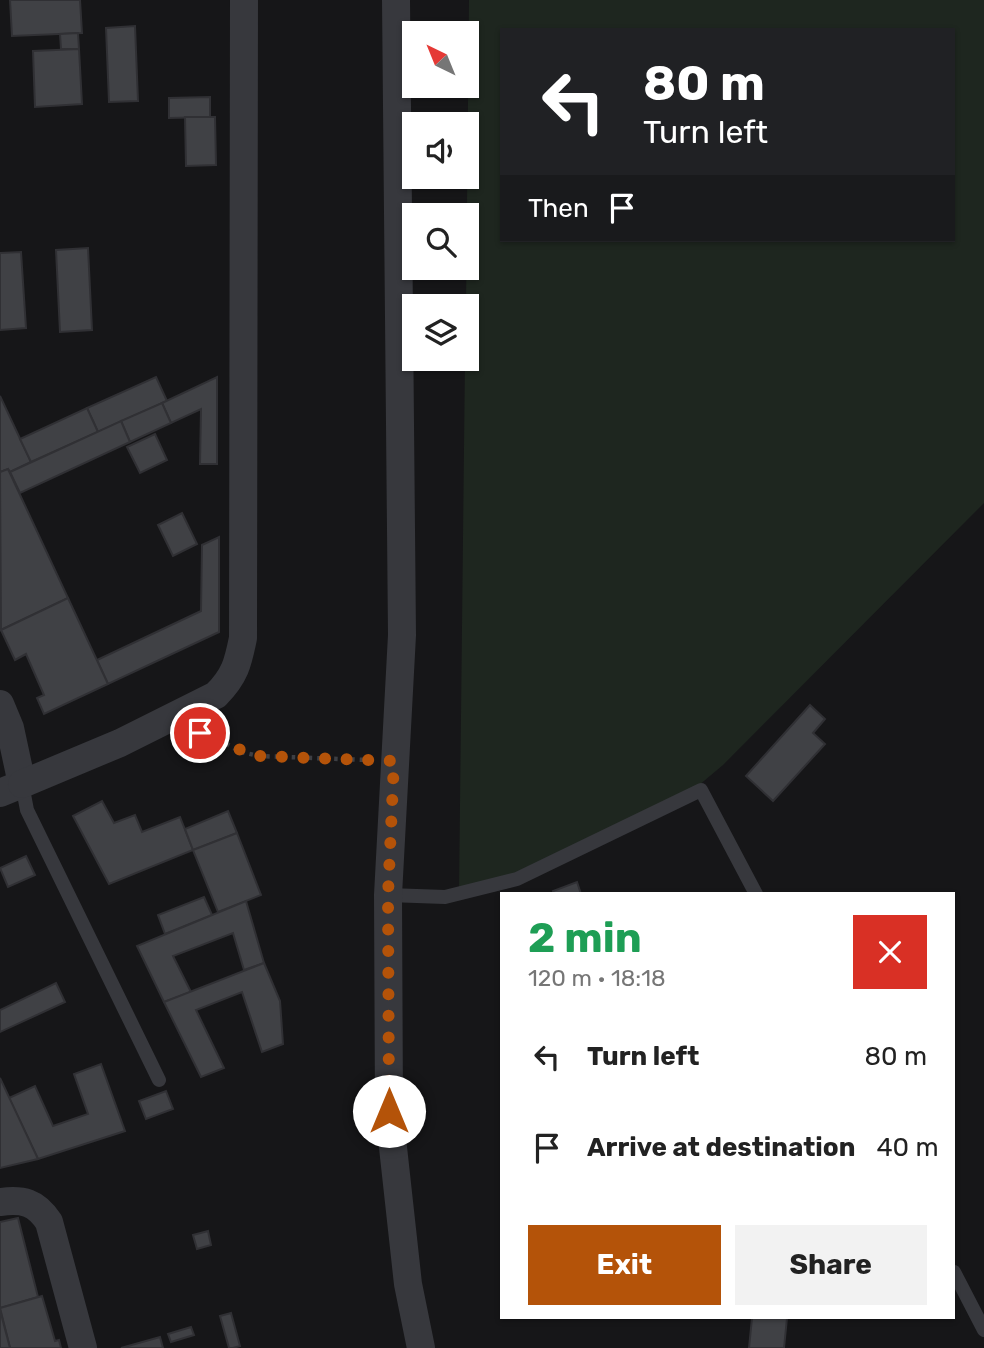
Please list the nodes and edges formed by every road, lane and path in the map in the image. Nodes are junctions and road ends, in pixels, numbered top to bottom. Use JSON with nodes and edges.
{"nodes":[{"id":1,"x":244,"y":0,"type":"edge"},
{"id":2,"x":396,"y":0,"type":"edge"},
{"id":3,"x":0,"y":704,"type":"edge"},
{"id":4,"x":193,"y":734,"type":"dead end"},
{"id":5,"x":394,"y":761,"type":"junction"},
{"id":6,"x":11,"y":788,"type":"edge"},
{"id":7,"x":755,"y":892,"type":"edge"},
{"id":8,"x":388,"y":895,"type":"junction"},
{"id":9,"x":159,"y":1080,"type":"dead end"},
{"id":10,"x":0,"y":1202,"type":"edge"},
{"id":11,"x":955,"y":1274,"type":"edge"},
{"id":12,"x":984,"y":1330,"type":"edge"},
{"id":13,"x":83,"y":1348,"type":"edge"},
{"id":14,"x":422,"y":1348,"type":"edge"}],
"edges":[{"from":1,"to":6,"type":"street"},
{"from":2,"to":5,"type":"street"},
{"from":3,"to":6,"type":"street"},
{"from":4,"to":5,"type":"path"},
{"from":5,"to":8,"type":"street"},
{"from":6,"to":9,"type":"lane"},
{"from":7,"to":8,"type":"lane"},
{"from":8,"to":14,"type":"street"},
{"from":10,"to":13,"type":"street"},
{"from":11,"to":12,"type":"lane"}]}
